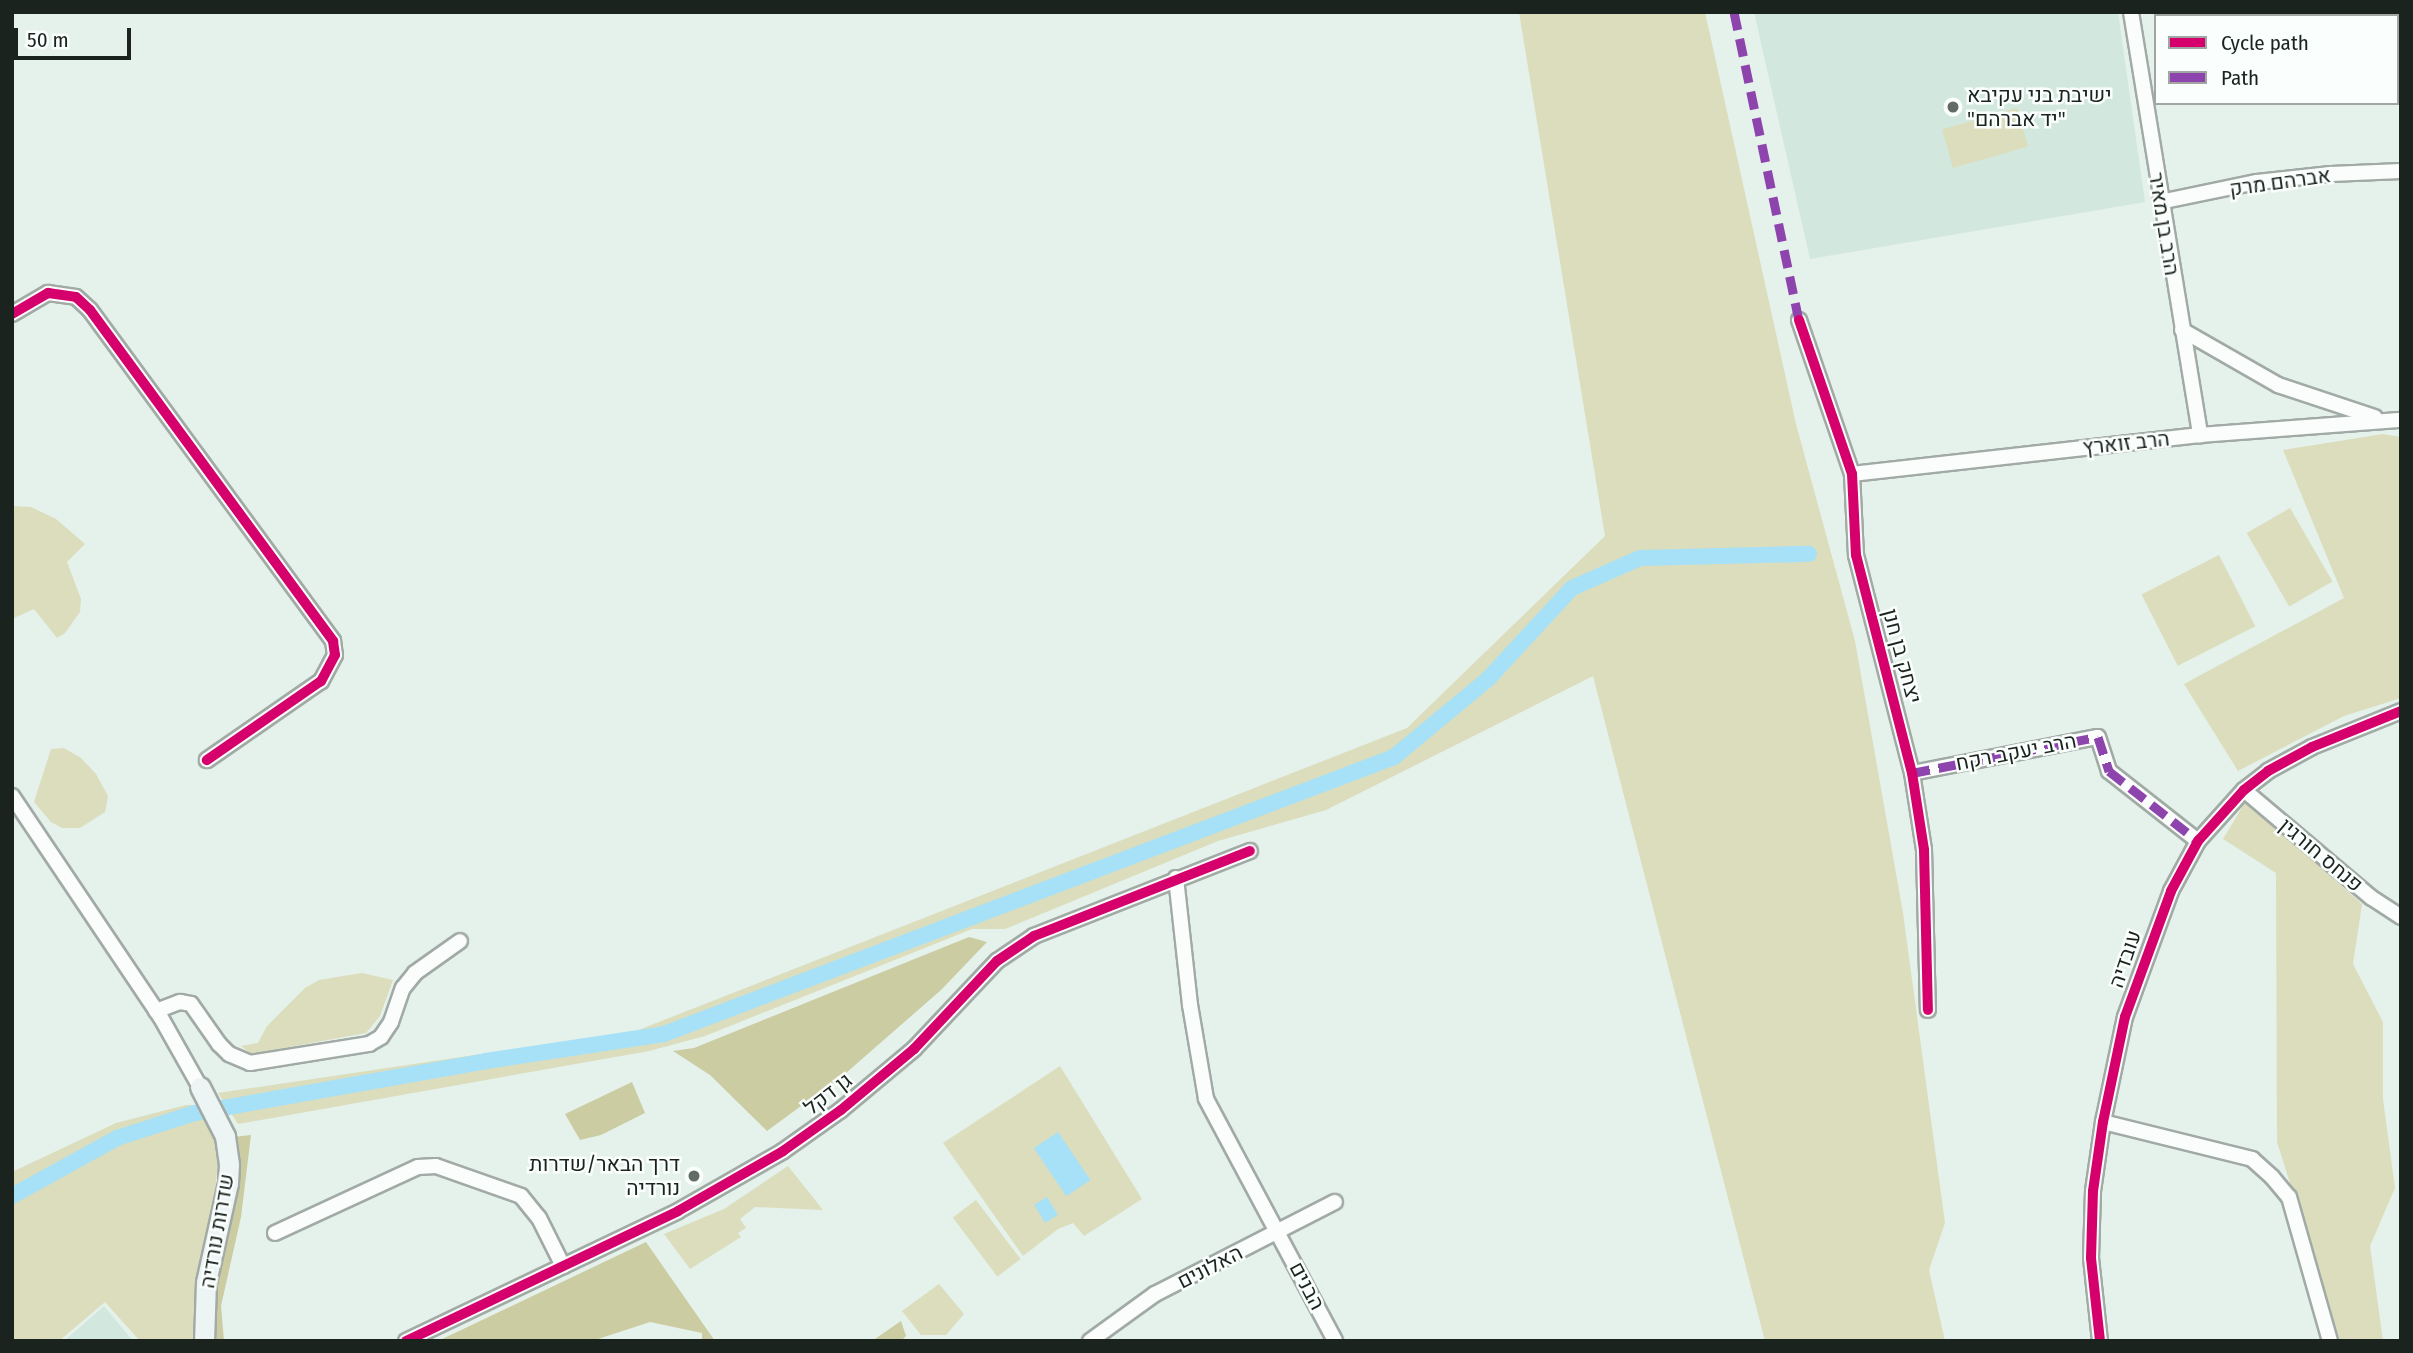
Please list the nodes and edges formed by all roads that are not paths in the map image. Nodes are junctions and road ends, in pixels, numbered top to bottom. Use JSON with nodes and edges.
{"nodes":[{"id":1,"x":2131,"y":12,"type":"edge"},
{"id":2,"x":2401,"y":171,"type":"edge"},
{"id":3,"x":2160,"y":202,"type":"junction"},
{"id":4,"x":12,"y":314,"type":"edge"},
{"id":5,"x":1799,"y":320,"type":"dead end"},
{"id":6,"x":2182,"y":330,"type":"junction"},
{"id":7,"x":2383,"y":419,"type":"junction"},
{"id":8,"x":2401,"y":420,"type":"edge"},
{"id":9,"x":2200,"y":435,"type":"junction"},
{"id":10,"x":1852,"y":474,"type":"junction"},
{"id":11,"x":2401,"y":711,"type":"edge"},
{"id":12,"x":207,"y":760,"type":"dead end"},
{"id":13,"x":1912,"y":773,"type":"junction"},
{"id":14,"x":2244,"y":790,"type":"junction"},
{"id":15,"x":12,"y":796,"type":"edge"},
{"id":16,"x":2198,"y":841,"type":"junction"},
{"id":17,"x":1250,"y":851,"type":"dead end"},
{"id":18,"x":1176,"y":878,"type":"junction"},
{"id":19,"x":2401,"y":917,"type":"edge"},
{"id":20,"x":460,"y":941,"type":"dead end"},
{"id":21,"x":1928,"y":1010,"type":"dead end"},
{"id":22,"x":156,"y":1011,"type":"junction"},
{"id":23,"x":200,"y":1087,"type":"joint"},
{"id":24,"x":2103,"y":1122,"type":"junction"},
{"id":25,"x":1335,"y":1202,"type":"dead end"},
{"id":26,"x":1278,"y":1231,"type":"junction"},
{"id":27,"x":275,"y":1233,"type":"dead end"},
{"id":28,"x":563,"y":1266,"type":"junction"},
{"id":29,"x":1335,"y":1340,"type":"edge"},
{"id":30,"x":204,"y":1341,"type":"edge"},
{"id":31,"x":406,"y":1341,"type":"edge"},
{"id":32,"x":1090,"y":1341,"type":"edge"},
{"id":33,"x":2100,"y":1341,"type":"edge"},
{"id":34,"x":2330,"y":1341,"type":"edge"}],
"edges":[{"from":1,"to":3,"type":"street","name":"הרב בן מאיר"},
{"from":2,"to":3,"type":"street","name":"אברהם מרק"},
{"from":3,"to":6,"type":"street","name":"הרב בן מאיר"},
{"from":4,"to":12,"type":"street"},
{"from":5,"to":10,"type":"street","name":"יצחק בן חנן"},
{"from":6,"to":7,"type":"street"},
{"from":6,"to":9,"type":"street","name":"הרב בן מאיר"},
{"from":7,"to":8,"type":"street","name":"הרב זוארץ"},
{"from":7,"to":9,"type":"street","name":"הרב זוארץ"},
{"from":9,"to":10,"type":"street","name":"הרב זוארץ"},
{"from":10,"to":13,"type":"street","name":"יצחק בן חנן"},
{"from":11,"to":14,"type":"street","name":"עובדיה"},
{"from":13,"to":16,"type":"street","name":"הרב יעקב רקח"},
{"from":13,"to":21,"type":"street","name":"יצחק בן חנן"},
{"from":14,"to":16,"type":"street","name":"עובדיה"},
{"from":14,"to":19,"type":"street","name":"פנחס חורגין"},
{"from":15,"to":22,"type":"street"},
{"from":16,"to":24,"type":"street","name":"עובדיה"},
{"from":17,"to":18,"type":"street","name":"גן דקל"},
{"from":18,"to":26,"type":"street","name":"הבנים"},
{"from":18,"to":28,"type":"street","name":"גן דקל"},
{"from":20,"to":22,"type":"street"},
{"from":22,"to":23,"type":"street"},
{"from":23,"to":30,"type":"street","name":"שדרות נורדיה"},
{"from":24,"to":33,"type":"street","name":"עובדיה"},
{"from":24,"to":34,"type":"street"},
{"from":25,"to":26,"type":"street","name":"האלונים"},
{"from":26,"to":29,"type":"street","name":"הבנים"},
{"from":26,"to":32,"type":"street","name":"האלונים"},
{"from":27,"to":28,"type":"street"},
{"from":28,"to":31,"type":"street","name":"גן דקל"}]}
